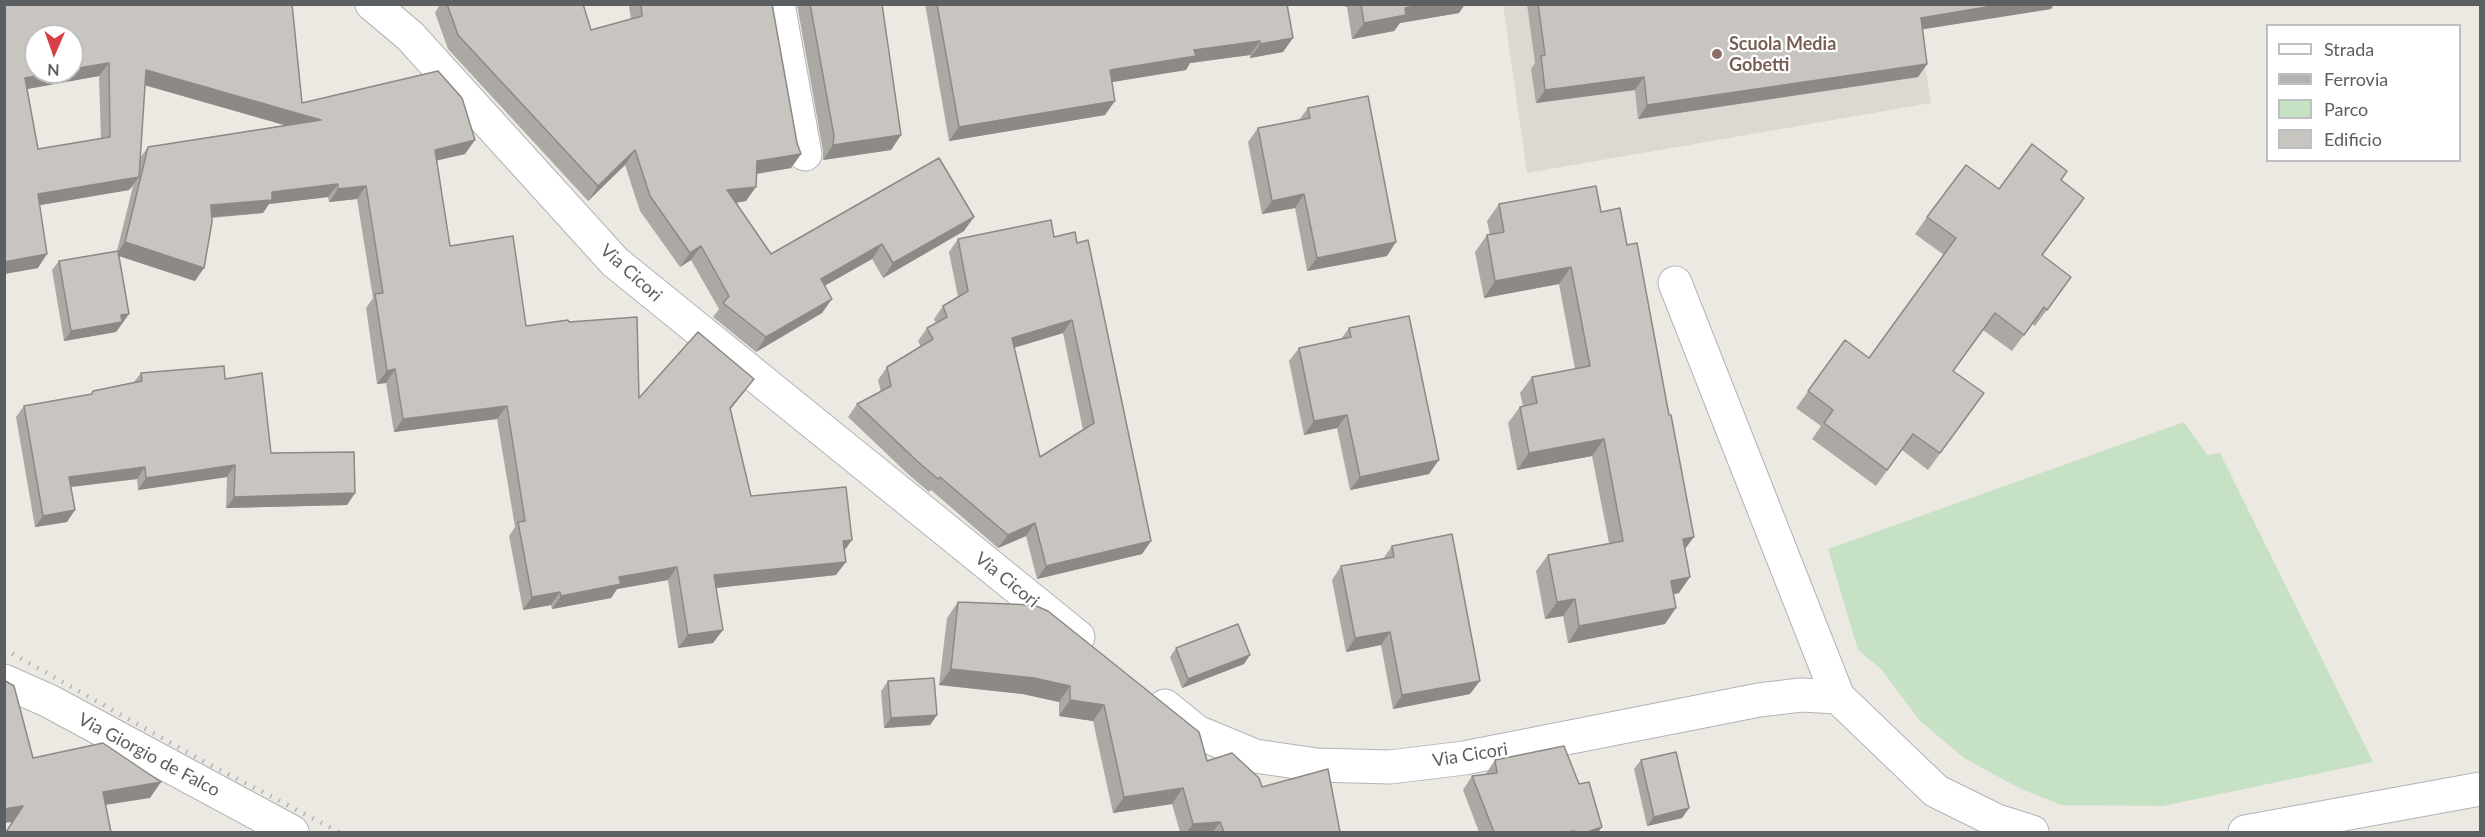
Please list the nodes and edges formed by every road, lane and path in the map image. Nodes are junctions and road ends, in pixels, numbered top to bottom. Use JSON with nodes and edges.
{"nodes":[{"id":1,"x":372,"y":4,"type":"edge"},
{"id":2,"x":778,"y":4,"type":"edge"},
{"id":3,"x":805,"y":154,"type":"dead end"},
{"id":4,"x":1675,"y":283,"type":"dead end"},
{"id":5,"x":1104,"y":658,"type":"edge"},
{"id":6,"x":4,"y":681,"type":"edge"},
{"id":7,"x":1141,"y":688,"type":"edge"},
{"id":8,"x":1838,"y":697,"type":"junction"},
{"id":9,"x":2481,"y":789,"type":"edge"},
{"id":10,"x":292,"y":832,"type":"edge"},
{"id":11,"x":2032,"y":832,"type":"edge"},
{"id":12,"x":2245,"y":832,"type":"edge"}],
"edges":[{"from":1,"to":5,"type":"street","name":"Via Cicori"},
{"from":2,"to":3,"type":"street"},
{"from":4,"to":8,"type":"street"},
{"from":6,"to":10,"type":"street","name":"Via Giorgio de Falco"},
{"from":7,"to":8,"type":"street","name":"Via Cicori"},
{"from":8,"to":11,"type":"street"},
{"from":9,"to":12,"type":"street"}]}
